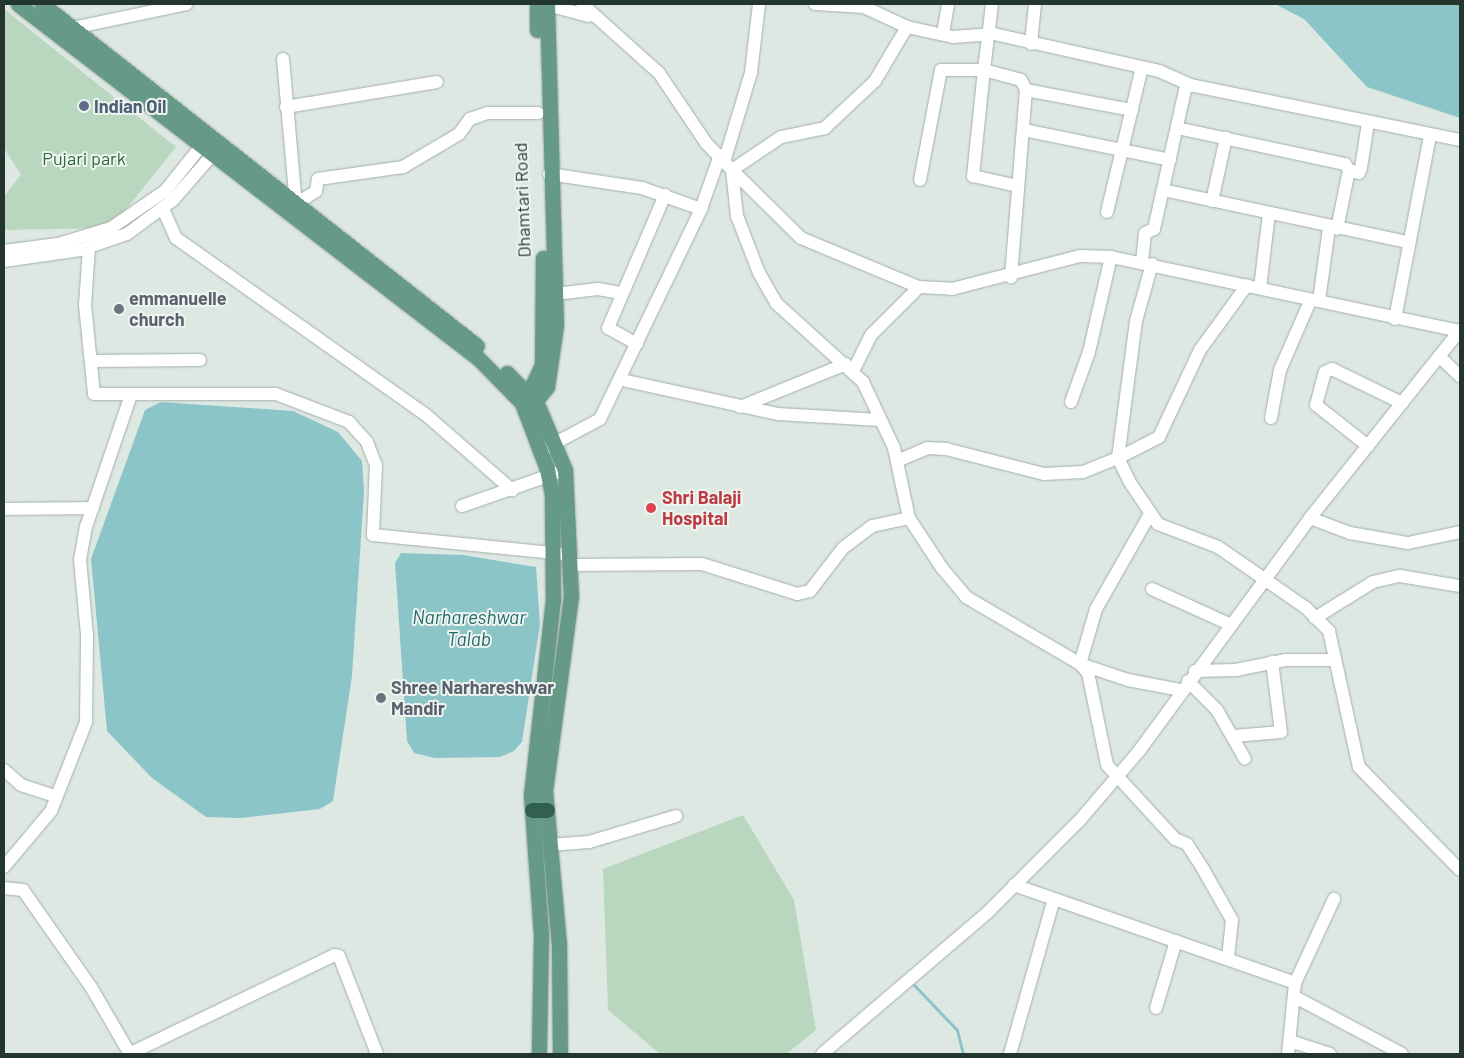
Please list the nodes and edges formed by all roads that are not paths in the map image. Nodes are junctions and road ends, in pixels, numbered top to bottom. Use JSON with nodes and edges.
{"nodes":[{"id":1,"x":18,"y":4,"type":"edge"},
{"id":2,"x":42,"y":4,"type":"edge"},
{"id":3,"x":187,"y":4,"type":"edge"},
{"id":4,"x":544,"y":4,"type":"edge"},
{"id":5,"x":582,"y":4,"type":"edge"},
{"id":6,"x":760,"y":4,"type":"edge"},
{"id":7,"x":815,"y":4,"type":"edge"},
{"id":8,"x":948,"y":4,"type":"edge"},
{"id":9,"x":992,"y":4,"type":"edge"},
{"id":10,"x":1034,"y":4,"type":"edge"},
{"id":11,"x":598,"y":20,"type":"junction"},
{"id":12,"x":907,"y":27,"type":"junction"},
{"id":13,"x":73,"y":28,"type":"junction"},
{"id":14,"x":944,"y":33,"type":"junction"},
{"id":15,"x":987,"y":33,"type":"junction"},
{"id":16,"x":1031,"y":44,"type":"junction"},
{"id":17,"x":283,"y":59,"type":"dead end"},
{"id":18,"x":1142,"y":67,"type":"junction"},
{"id":19,"x":984,"y":70,"type":"junction"},
{"id":20,"x":437,"y":82,"type":"dead end"},
{"id":21,"x":1190,"y":85,"type":"junction"},
{"id":22,"x":1026,"y":90,"type":"junction"},
{"id":23,"x":286,"y":107,"type":"junction"},
{"id":24,"x":1132,"y":110,"type":"junction"},
{"id":25,"x":538,"y":113,"type":"junction"},
{"id":26,"x":1368,"y":123,"type":"junction"},
{"id":27,"x":1177,"y":128,"type":"junction"},
{"id":28,"x":1024,"y":130,"type":"junction"},
{"id":29,"x":1430,"y":136,"type":"junction"},
{"id":30,"x":1226,"y":138,"type":"junction"},
{"id":31,"x":1460,"y":140,"type":"edge"},
{"id":32,"x":211,"y":145,"type":"junction"},
{"id":33,"x":1122,"y":150,"type":"junction"},
{"id":34,"x":722,"y":157,"type":"junction"},
{"id":35,"x":1170,"y":160,"type":"junction"},
{"id":36,"x":732,"y":170,"type":"junction"},
{"id":37,"x":1349,"y":170,"type":"junction"},
{"id":38,"x":549,"y":174,"type":"junction"},
{"id":39,"x":920,"y":180,"type":"dead end"},
{"id":40,"x":1017,"y":186,"type":"junction"},
{"id":41,"x":1163,"y":190,"type":"junction"},
{"id":42,"x":665,"y":196,"type":"junction"},
{"id":43,"x":1212,"y":201,"type":"junction"},
{"id":44,"x":296,"y":204,"type":"junction"},
{"id":45,"x":163,"y":209,"type":"junction"},
{"id":46,"x":701,"y":209,"type":"junction"},
{"id":47,"x":1107,"y":212,"type":"dead end"},
{"id":48,"x":1269,"y":214,"type":"junction"},
{"id":49,"x":1333,"y":228,"type":"junction"},
{"id":50,"x":1407,"y":242,"type":"junction"},
{"id":51,"x":89,"y":248,"type":"junction"},
{"id":52,"x":4,"y":251,"type":"edge"},
{"id":53,"x":1111,"y":257,"type":"junction"},
{"id":54,"x":4,"y":261,"type":"edge"},
{"id":55,"x":1147,"y":263,"type":"junction"},
{"id":56,"x":1011,"y":277,"type":"junction"},
{"id":57,"x":1247,"y":285,"type":"junction"},
{"id":58,"x":919,"y":287,"type":"junction"},
{"id":59,"x":1260,"y":288,"type":"junction"},
{"id":60,"x":621,"y":293,"type":"junction"},
{"id":61,"x":555,"y":294,"type":"junction"},
{"id":62,"x":1315,"y":300,"type":"junction"},
{"id":63,"x":1395,"y":320,"type":"junction"},
{"id":64,"x":1460,"y":331,"type":"edge"},
{"id":65,"x":637,"y":344,"type":"junction"},
{"id":66,"x":1440,"y":357,"type":"junction"},
{"id":67,"x":200,"y":360,"type":"dead end"},
{"id":68,"x":92,"y":361,"type":"junction"},
{"id":69,"x":849,"y":367,"type":"junction"},
{"id":70,"x":1460,"y":376,"type":"edge"},
{"id":71,"x":622,"y":380,"type":"junction"},
{"id":72,"x":131,"y":396,"type":"junction"},
{"id":73,"x":527,"y":401,"type":"junction"},
{"id":74,"x":1071,"y":402,"type":"dead end"},
{"id":75,"x":1402,"y":403,"type":"junction"},
{"id":76,"x":740,"y":407,"type":"junction"},
{"id":77,"x":1271,"y":418,"type":"dead end"},
{"id":78,"x":880,"y":420,"type":"junction"},
{"id":79,"x":555,"y":444,"type":"junction"},
{"id":80,"x":1368,"y":446,"type":"junction"},
{"id":81,"x":541,"y":450,"type":"junction"},
{"id":82,"x":1118,"y":458,"type":"junction"},
{"id":83,"x":897,"y":461,"type":"junction"},
{"id":84,"x":565,"y":470,"type":"junction"},
{"id":85,"x":549,"y":476,"type":"junction"},
{"id":86,"x":512,"y":490,"type":"junction"},
{"id":87,"x":462,"y":506,"type":"dead end"},
{"id":88,"x":93,"y":508,"type":"junction"},
{"id":89,"x":4,"y":509,"type":"edge"},
{"id":90,"x":1150,"y":514,"type":"junction"},
{"id":91,"x":909,"y":518,"type":"junction"},
{"id":92,"x":1310,"y":518,"type":"junction"},
{"id":93,"x":1460,"y":532,"type":"edge"},
{"id":94,"x":553,"y":553,"type":"junction"},
{"id":95,"x":570,"y":560,"type":"junction"},
{"id":96,"x":1264,"y":579,"type":"junction"},
{"id":97,"x":1460,"y":586,"type":"edge"},
{"id":98,"x":1152,"y":588,"type":"dead end"},
{"id":99,"x":1316,"y":618,"type":"junction"},
{"id":100,"x":1229,"y":624,"type":"junction"},
{"id":101,"x":1335,"y":660,"type":"junction"},
{"id":102,"x":1272,"y":662,"type":"junction"},
{"id":103,"x":1080,"y":664,"type":"junction"},
{"id":104,"x":1188,"y":681,"type":"junction"},
{"id":105,"x":1234,"y":736,"type":"junction"},
{"id":106,"x":1245,"y":758,"type":"dead end"},
{"id":107,"x":4,"y":770,"type":"edge"},
{"id":108,"x":1116,"y":777,"type":"junction"},
{"id":109,"x":55,"y":796,"type":"junction"},
{"id":110,"x":539,"y":810,"type":"junction"},
{"id":111,"x":676,"y":816,"type":"dead end"},
{"id":112,"x":549,"y":845,"type":"junction"},
{"id":113,"x":4,"y":867,"type":"edge"},
{"id":114,"x":1460,"y":870,"type":"edge"},
{"id":115,"x":1014,"y":885,"type":"junction"},
{"id":116,"x":4,"y":888,"type":"edge"},
{"id":117,"x":1054,"y":899,"type":"junction"},
{"id":118,"x":1334,"y":900,"type":"dead end"},
{"id":119,"x":1176,"y":941,"type":"junction"},
{"id":120,"x":1228,"y":959,"type":"junction"},
{"id":121,"x":1295,"y":983,"type":"junction"},
{"id":122,"x":1295,"y":997,"type":"junction"},
{"id":123,"x":1156,"y":1008,"type":"dead end"},
{"id":124,"x":1289,"y":1048,"type":"edge"},
{"id":125,"x":130,"y":1054,"type":"edge"},
{"id":126,"x":377,"y":1054,"type":"edge"},
{"id":127,"x":540,"y":1054,"type":"edge"},
{"id":128,"x":560,"y":1054,"type":"edge"},
{"id":129,"x":822,"y":1054,"type":"edge"},
{"id":130,"x":1010,"y":1054,"type":"edge"},
{"id":131,"x":1330,"y":1054,"type":"edge"},
{"id":132,"x":1402,"y":1054,"type":"edge"}],
"edges":[{"from":1,"to":32,"type":"main road"},
{"from":2,"to":13,"type":"main road"},
{"from":3,"to":13,"type":"street"},
{"from":4,"to":11,"type":"street"},
{"from":4,"to":25,"type":"main road","name":"Dhamtari Road"},
{"from":4,"to":38,"type":"main road","name":"Dhamtari Road"},
{"from":5,"to":11,"type":"street"},
{"from":6,"to":34,"type":"street"},
{"from":7,"to":12,"type":"street"},
{"from":8,"to":14,"type":"street"},
{"from":9,"to":15,"type":"street"},
{"from":10,"to":16,"type":"street"},
{"from":11,"to":34,"type":"street"},
{"from":12,"to":14,"type":"street"},
{"from":12,"to":36,"type":"street"},
{"from":13,"to":32,"type":"main road"},
{"from":14,"to":15,"type":"street"},
{"from":15,"to":16,"type":"street"},
{"from":15,"to":19,"type":"street"},
{"from":16,"to":18,"type":"street"},
{"from":17,"to":23,"type":"street"},
{"from":18,"to":21,"type":"street"},
{"from":18,"to":24,"type":"street"},
{"from":19,"to":22,"type":"street"},
{"from":19,"to":39,"type":"street"},
{"from":19,"to":40,"type":"street"},
{"from":20,"to":23,"type":"street"},
{"from":21,"to":26,"type":"street"},
{"from":21,"to":27,"type":"street"},
{"from":22,"to":24,"type":"street"},
{"from":22,"to":28,"type":"street"},
{"from":23,"to":44,"type":"street"},
{"from":24,"to":33,"type":"street"},
{"from":25,"to":44,"type":"street"},
{"from":25,"to":73,"type":"main road","name":"Dhamtari Road"},
{"from":26,"to":29,"type":"street"},
{"from":26,"to":37,"type":"street"},
{"from":27,"to":30,"type":"street"},
{"from":27,"to":35,"type":"street"},
{"from":28,"to":33,"type":"street"},
{"from":28,"to":40,"type":"street"},
{"from":29,"to":31,"type":"street"},
{"from":29,"to":50,"type":"street"},
{"from":30,"to":37,"type":"street"},
{"from":30,"to":43,"type":"street"},
{"from":32,"to":44,"type":"main road"},
{"from":32,"to":45,"type":"street"},
{"from":32,"to":52,"type":"street"},
{"from":32,"to":73,"type":"main road"},
{"from":33,"to":35,"type":"street"},
{"from":33,"to":47,"type":"street"},
{"from":34,"to":36,"type":"street"},
{"from":34,"to":46,"type":"street"},
{"from":35,"to":41,"type":"street"},
{"from":36,"to":58,"type":"street"},
{"from":36,"to":69,"type":"street"},
{"from":37,"to":49,"type":"street"},
{"from":38,"to":42,"type":"street"},
{"from":38,"to":61,"type":"main road","name":"Dhamtari Road"},
{"from":40,"to":56,"type":"street"},
{"from":41,"to":43,"type":"street"},
{"from":41,"to":55,"type":"street"},
{"from":42,"to":46,"type":"street"},
{"from":42,"to":60,"type":"street"},
{"from":43,"to":48,"type":"street"},
{"from":44,"to":73,"type":"main road"},
{"from":45,"to":51,"type":"street"},
{"from":45,"to":86,"type":"street"},
{"from":46,"to":65,"type":"street"},
{"from":48,"to":49,"type":"street"},
{"from":48,"to":59,"type":"street"},
{"from":49,"to":50,"type":"street"},
{"from":49,"to":62,"type":"street"},
{"from":50,"to":63,"type":"street"},
{"from":51,"to":54,"type":"street"},
{"from":51,"to":68,"type":"street"},
{"from":53,"to":55,"type":"street"},
{"from":53,"to":56,"type":"street"},
{"from":53,"to":74,"type":"street"},
{"from":55,"to":57,"type":"street"},
{"from":55,"to":82,"type":"street"},
{"from":56,"to":58,"type":"street"},
{"from":57,"to":59,"type":"street"},
{"from":57,"to":82,"type":"street"},
{"from":58,"to":69,"type":"street"},
{"from":59,"to":62,"type":"street"},
{"from":60,"to":61,"type":"street"},
{"from":60,"to":65,"type":"street"},
{"from":61,"to":73,"type":"main road","name":"Dhamtari Road"},
{"from":62,"to":63,"type":"street"},
{"from":62,"to":77,"type":"street"},
{"from":63,"to":64,"type":"street"},
{"from":64,"to":66,"type":"street"},
{"from":65,"to":71,"type":"street"},
{"from":66,"to":70,"type":"street"},
{"from":66,"to":75,"type":"street"},
{"from":67,"to":68,"type":"street"},
{"from":68,"to":72,"type":"street"},
{"from":69,"to":76,"type":"street"},
{"from":69,"to":78,"type":"street"},
{"from":71,"to":76,"type":"street"},
{"from":71,"to":79,"type":"street"},
{"from":72,"to":88,"type":"street"},
{"from":72,"to":94,"type":"street"},
{"from":73,"to":79,"type":"main road"},
{"from":73,"to":81,"type":"main road"},
{"from":75,"to":80,"type":"street"},
{"from":75,"to":80,"type":"street"},
{"from":76,"to":78,"type":"street"},
{"from":78,"to":83,"type":"street"},
{"from":79,"to":81,"type":"street"},
{"from":79,"to":84,"type":"main road"},
{"from":80,"to":92,"type":"street"},
{"from":81,"to":85,"type":"main road"},
{"from":82,"to":83,"type":"street"},
{"from":82,"to":90,"type":"street"},
{"from":83,"to":91,"type":"street"},
{"from":84,"to":85,"type":"street"},
{"from":84,"to":95,"type":"main road"},
{"from":85,"to":86,"type":"street"},
{"from":85,"to":94,"type":"main road"},
{"from":86,"to":87,"type":"street"},
{"from":88,"to":89,"type":"street"},
{"from":88,"to":109,"type":"street"},
{"from":90,"to":96,"type":"street"},
{"from":90,"to":103,"type":"street"},
{"from":91,"to":95,"type":"street"},
{"from":91,"to":103,"type":"street"},
{"from":92,"to":93,"type":"street"},
{"from":92,"to":96,"type":"street"},
{"from":94,"to":95,"type":"street"},
{"from":94,"to":110,"type":"main road"},
{"from":95,"to":110,"type":"main road"},
{"from":96,"to":99,"type":"street"},
{"from":96,"to":100,"type":"street"},
{"from":97,"to":99,"type":"street"},
{"from":98,"to":100,"type":"street"},
{"from":99,"to":101,"type":"street"},
{"from":100,"to":104,"type":"street"},
{"from":101,"to":102,"type":"street"},
{"from":101,"to":114,"type":"street"},
{"from":102,"to":104,"type":"street"},
{"from":102,"to":105,"type":"street"},
{"from":103,"to":104,"type":"street"},
{"from":103,"to":108,"type":"street"},
{"from":104,"to":105,"type":"street"},
{"from":104,"to":108,"type":"street"},
{"from":105,"to":106,"type":"street"},
{"from":107,"to":109,"type":"street"},
{"from":108,"to":115,"type":"street"},
{"from":108,"to":120,"type":"street"},
{"from":109,"to":113,"type":"street"},
{"from":110,"to":112,"type":"main road"},
{"from":110,"to":127,"type":"main road"},
{"from":111,"to":112,"type":"street"},
{"from":112,"to":128,"type":"main road"},
{"from":115,"to":117,"type":"street"},
{"from":115,"to":129,"type":"street"},
{"from":116,"to":125,"type":"street"},
{"from":117,"to":119,"type":"street"},
{"from":117,"to":130,"type":"street"},
{"from":118,"to":121,"type":"street"},
{"from":119,"to":120,"type":"street"},
{"from":119,"to":123,"type":"street"},
{"from":120,"to":121,"type":"street"},
{"from":121,"to":122,"type":"street"},
{"from":122,"to":124,"type":"street"},
{"from":122,"to":132,"type":"street"},
{"from":124,"to":131,"type":"street"},
{"from":125,"to":126,"type":"street"}]}
